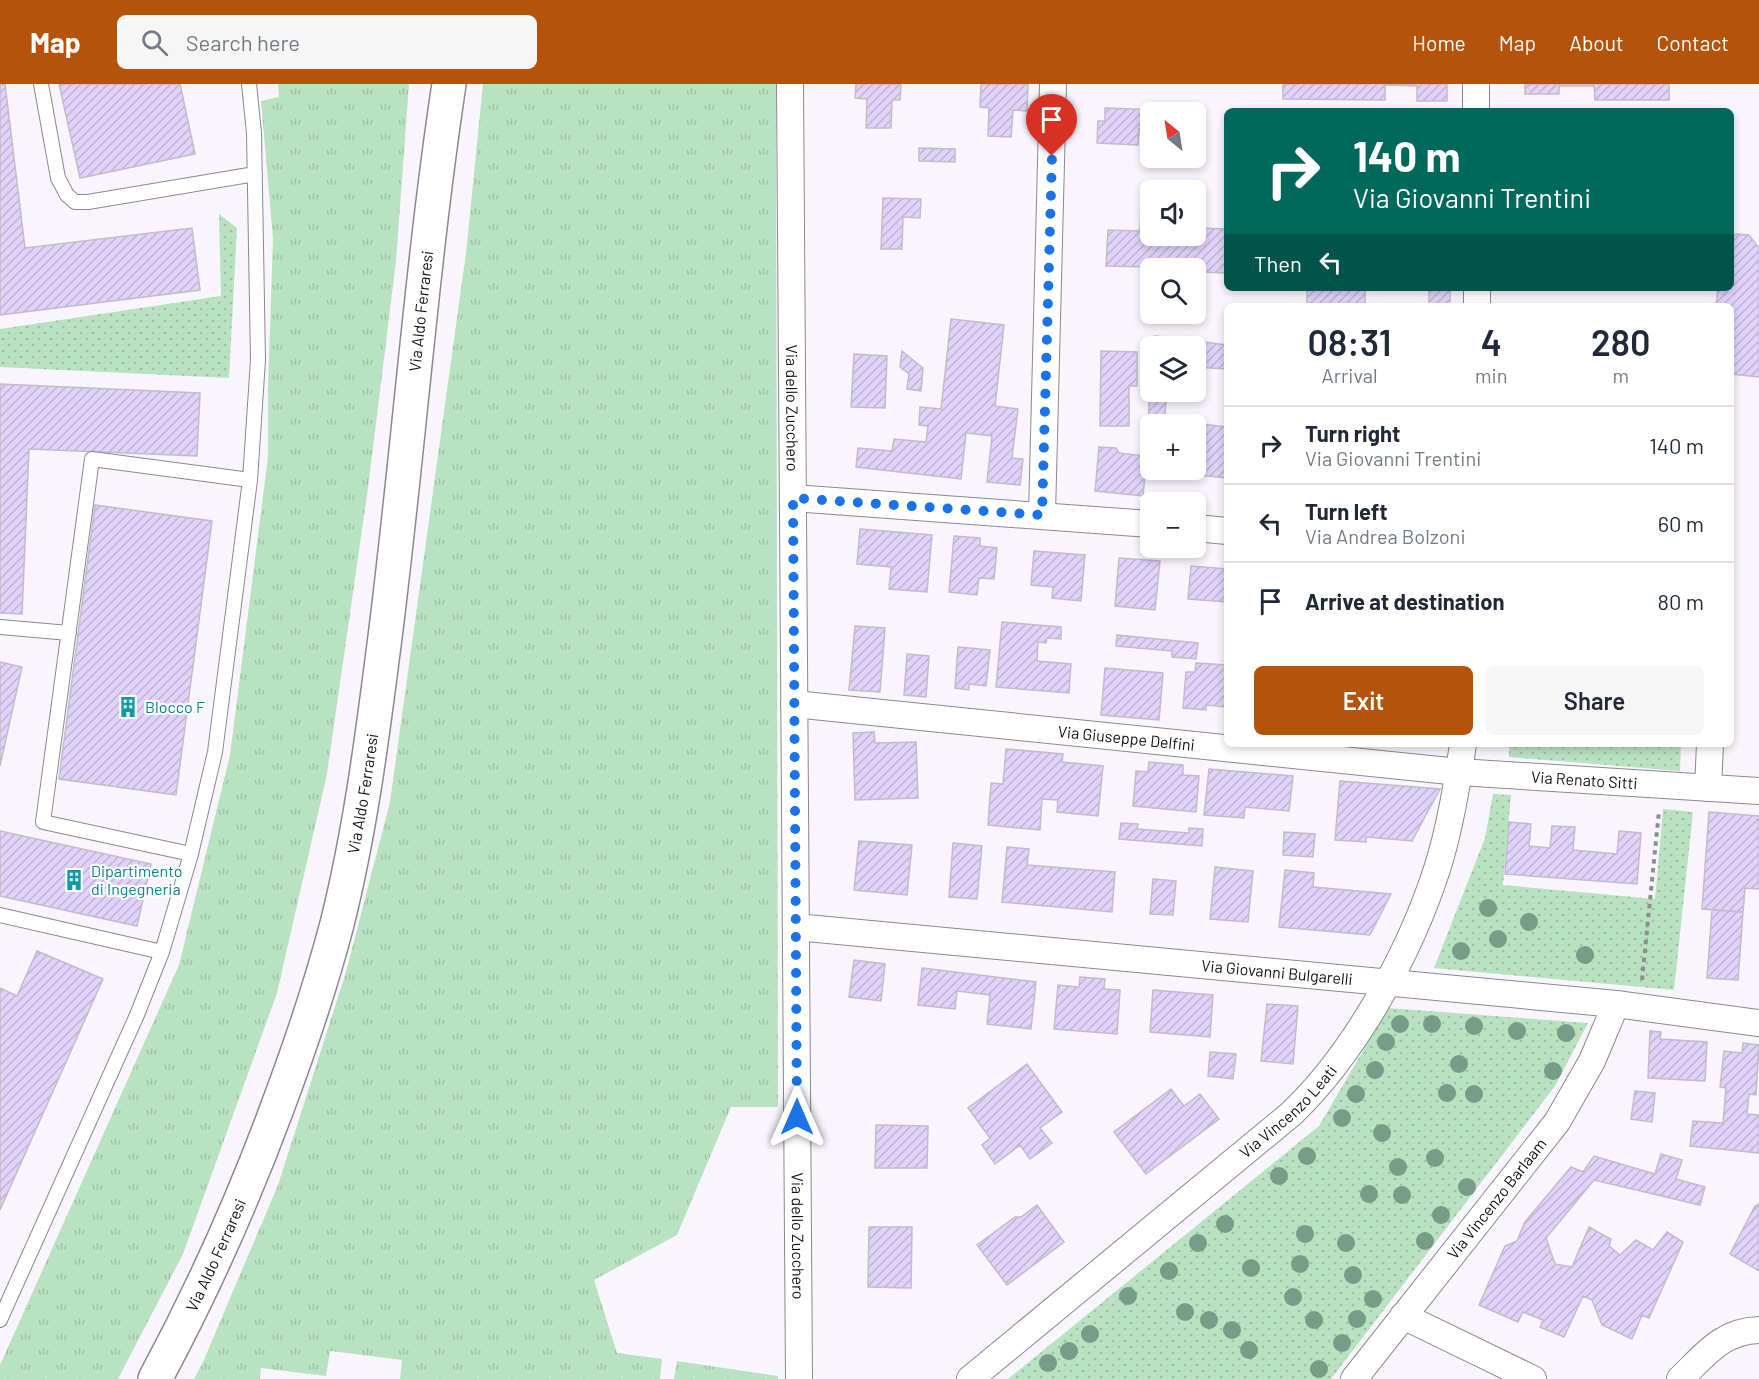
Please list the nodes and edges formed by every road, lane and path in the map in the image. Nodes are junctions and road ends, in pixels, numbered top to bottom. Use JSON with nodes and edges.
{"nodes":[{"id":1,"x":40,"y":84,"type":"edge"},
{"id":2,"x":249,"y":84,"type":"edge"},
{"id":3,"x":438,"y":84,"type":"edge"},
{"id":4,"x":449,"y":84,"type":"edge"},
{"id":5,"x":790,"y":84,"type":"edge"},
{"id":6,"x":1053,"y":84,"type":"edge"},
{"id":7,"x":1476,"y":84,"type":"edge"},
{"id":8,"x":1476,"y":108,"type":"edge"},
{"id":9,"x":255,"y":174,"type":"junction"},
{"id":10,"x":436,"y":175,"type":"junction"},
{"id":11,"x":250,"y":480,"type":"junction"},
{"id":12,"x":793,"y":498,"type":"junction"},
{"id":13,"x":1042,"y":515,"type":"junction"},
{"id":14,"x":1140,"y":523,"type":"edge"},
{"id":15,"x":1206,"y":529,"type":"edge"},
{"id":16,"x":1224,"y":531,"type":"edge"},
{"id":17,"x":0,"y":627,"type":"edge"},
{"id":18,"x":69,"y":633,"type":"junction"},
{"id":19,"x":794,"y":704,"type":"junction"},
{"id":20,"x":1463,"y":747,"type":"edge"},
{"id":21,"x":1710,"y":747,"type":"edge"},
{"id":22,"x":1459,"y":772,"type":"junction"},
{"id":23,"x":1662,"y":785,"type":"junction"},
{"id":24,"x":1708,"y":788,"type":"junction"},
{"id":25,"x":1759,"y":791,"type":"edge"},
{"id":26,"x":191,"y":854,"type":"junction"},
{"id":27,"x":0,"y":915,"type":"edge"},
{"id":28,"x":796,"y":927,"type":"junction"},
{"id":29,"x":162,"y":952,"type":"junction"},
{"id":30,"x":1387,"y":982,"type":"junction"},
{"id":31,"x":1628,"y":1006,"type":"junction"},
{"id":32,"x":1759,"y":1023,"type":"edge"},
{"id":33,"x":1403,"y":1316,"type":"junction"},
{"id":34,"x":1,"y":1317,"type":"edge"},
{"id":35,"x":1759,"y":1330,"type":"edge"},
{"id":36,"x":155,"y":1379,"type":"edge"},
{"id":37,"x":799,"y":1379,"type":"edge"},
{"id":38,"x":970,"y":1379,"type":"edge"},
{"id":39,"x":1354,"y":1379,"type":"edge"},
{"id":40,"x":1533,"y":1379,"type":"edge"},
{"id":41,"x":1680,"y":1379,"type":"edge"}],
"edges":[{"from":1,"to":9,"type":"lane"},
{"from":2,"to":9,"type":"lane"},
{"from":3,"to":10,"type":"main road","name":"Via Aldo Ferraresi"},
{"from":4,"to":10,"type":"main road","name":"Via Aldo Ferraresi"},
{"from":5,"to":12,"type":"street","name":"Via dello Zucchero"},
{"from":6,"to":13,"type":"street"},
{"from":7,"to":8,"type":"street"},
{"from":9,"to":11,"type":"lane"},
{"from":10,"to":36,"type":"main road","name":"Via Aldo Ferraresi"},
{"from":11,"to":18,"type":"lane"},
{"from":11,"to":26,"type":"lane"},
{"from":12,"to":13,"type":"street"},
{"from":12,"to":19,"type":"street","name":"Via dello Zucchero"},
{"from":13,"to":14,"type":"street"},
{"from":15,"to":16,"type":"street"},
{"from":17,"to":18,"type":"lane"},
{"from":18,"to":26,"type":"lane"},
{"from":19,"to":22,"type":"street","name":"Via Giuseppe Delfini"},
{"from":19,"to":28,"type":"street","name":"Via dello Zucchero"},
{"from":20,"to":22,"type":"street","name":"Via Vincenzo Leati"},
{"from":21,"to":24,"type":"street"},
{"from":22,"to":23,"type":"street","name":"Via Renato Sitti"},
{"from":22,"to":30,"type":"street","name":"Via Vincenzo Leati"},
{"from":23,"to":24,"type":"street","name":"Via Renato Sitti"},
{"from":23,"to":31,"type":"path"},
{"from":24,"to":25,"type":"street","name":"Via Renato Sitti"},
{"from":26,"to":29,"type":"lane"},
{"from":27,"to":29,"type":"lane"},
{"from":28,"to":30,"type":"street","name":"Via Giovanni Bulgarelli"},
{"from":28,"to":37,"type":"street","name":"Via dello Zucchero"},
{"from":29,"to":34,"type":"lane"},
{"from":30,"to":31,"type":"street","name":"Via Giovanni Bulgarelli"},
{"from":30,"to":38,"type":"street","name":"Via Vincenzo Leati"},
{"from":31,"to":32,"type":"street","name":"Via Giovanni Bulgarelli"},
{"from":31,"to":33,"type":"street","name":"Via Vincenzo Barlaam"},
{"from":33,"to":39,"type":"street","name":"Via Vincenzo Barlaam"},
{"from":33,"to":40,"type":"street"},
{"from":35,"to":41,"type":"street"}]}
